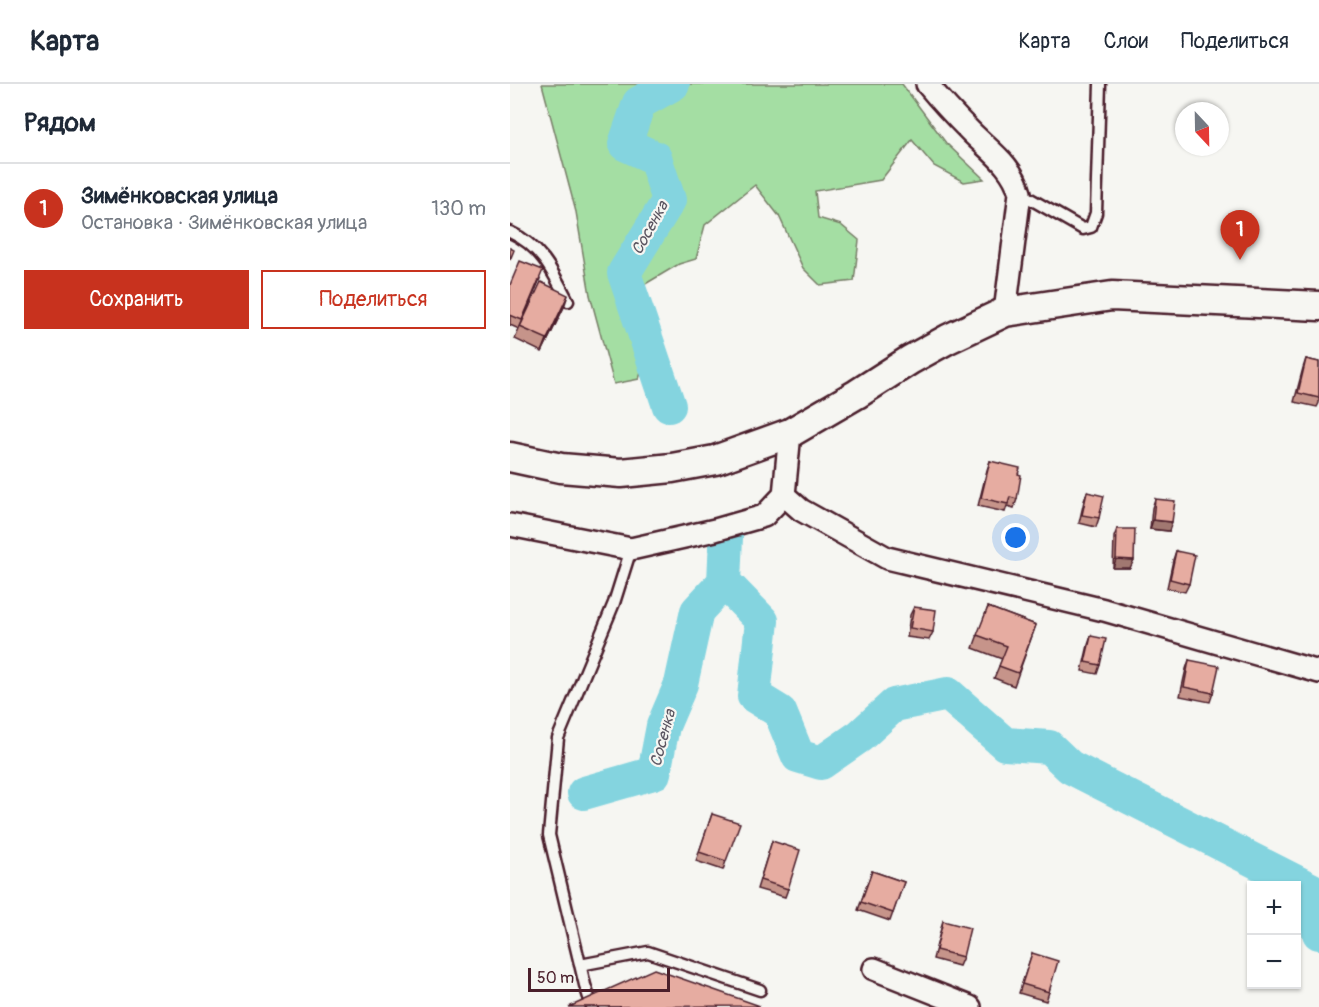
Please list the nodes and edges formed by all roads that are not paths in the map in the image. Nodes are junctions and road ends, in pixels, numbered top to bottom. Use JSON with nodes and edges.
{"nodes":[{"id":1,"x":927,"y":84,"type":"edge"},
{"id":2,"x":1100,"y":84,"type":"edge"},
{"id":3,"x":1020,"y":193,"type":"junction"},
{"id":4,"x":510,"y":232,"type":"edge"},
{"id":5,"x":568,"y":301,"type":"edge"},
{"id":6,"x":1319,"y":306,"type":"edge"},
{"id":7,"x":1005,"y":312,"type":"junction"},
{"id":8,"x":790,"y":433,"type":"junction"},
{"id":9,"x":510,"y":457,"type":"edge"},
{"id":10,"x":784,"y":495,"type":"junction"},
{"id":11,"x":510,"y":525,"type":"edge"},
{"id":12,"x":631,"y":549,"type":"junction"},
{"id":13,"x":1319,"y":672,"type":"edge"},
{"id":14,"x":580,"y":965,"type":"junction"},
{"id":15,"x":874,"y":969,"type":"dead end"},
{"id":16,"x":760,"y":990,"type":"dead end"},
{"id":17,"x":592,"y":1007,"type":"edge"},
{"id":18,"x":970,"y":1007,"type":"edge"}],
"edges":[{"from":1,"to":3,"type":"street"},
{"from":2,"to":3,"type":"lane"},
{"from":3,"to":7,"type":"street"},
{"from":4,"to":5,"type":"lane"},
{"from":6,"to":7,"type":"main road"},
{"from":7,"to":8,"type":"main road"},
{"from":8,"to":9,"type":"main road"},
{"from":8,"to":10,"type":"street"},
{"from":10,"to":12,"type":"street"},
{"from":10,"to":13,"type":"street"},
{"from":11,"to":12,"type":"street"},
{"from":12,"to":14,"type":"lane"},
{"from":14,"to":16,"type":"lane"},
{"from":14,"to":17,"type":"lane"},
{"from":15,"to":18,"type":"street"}]}
